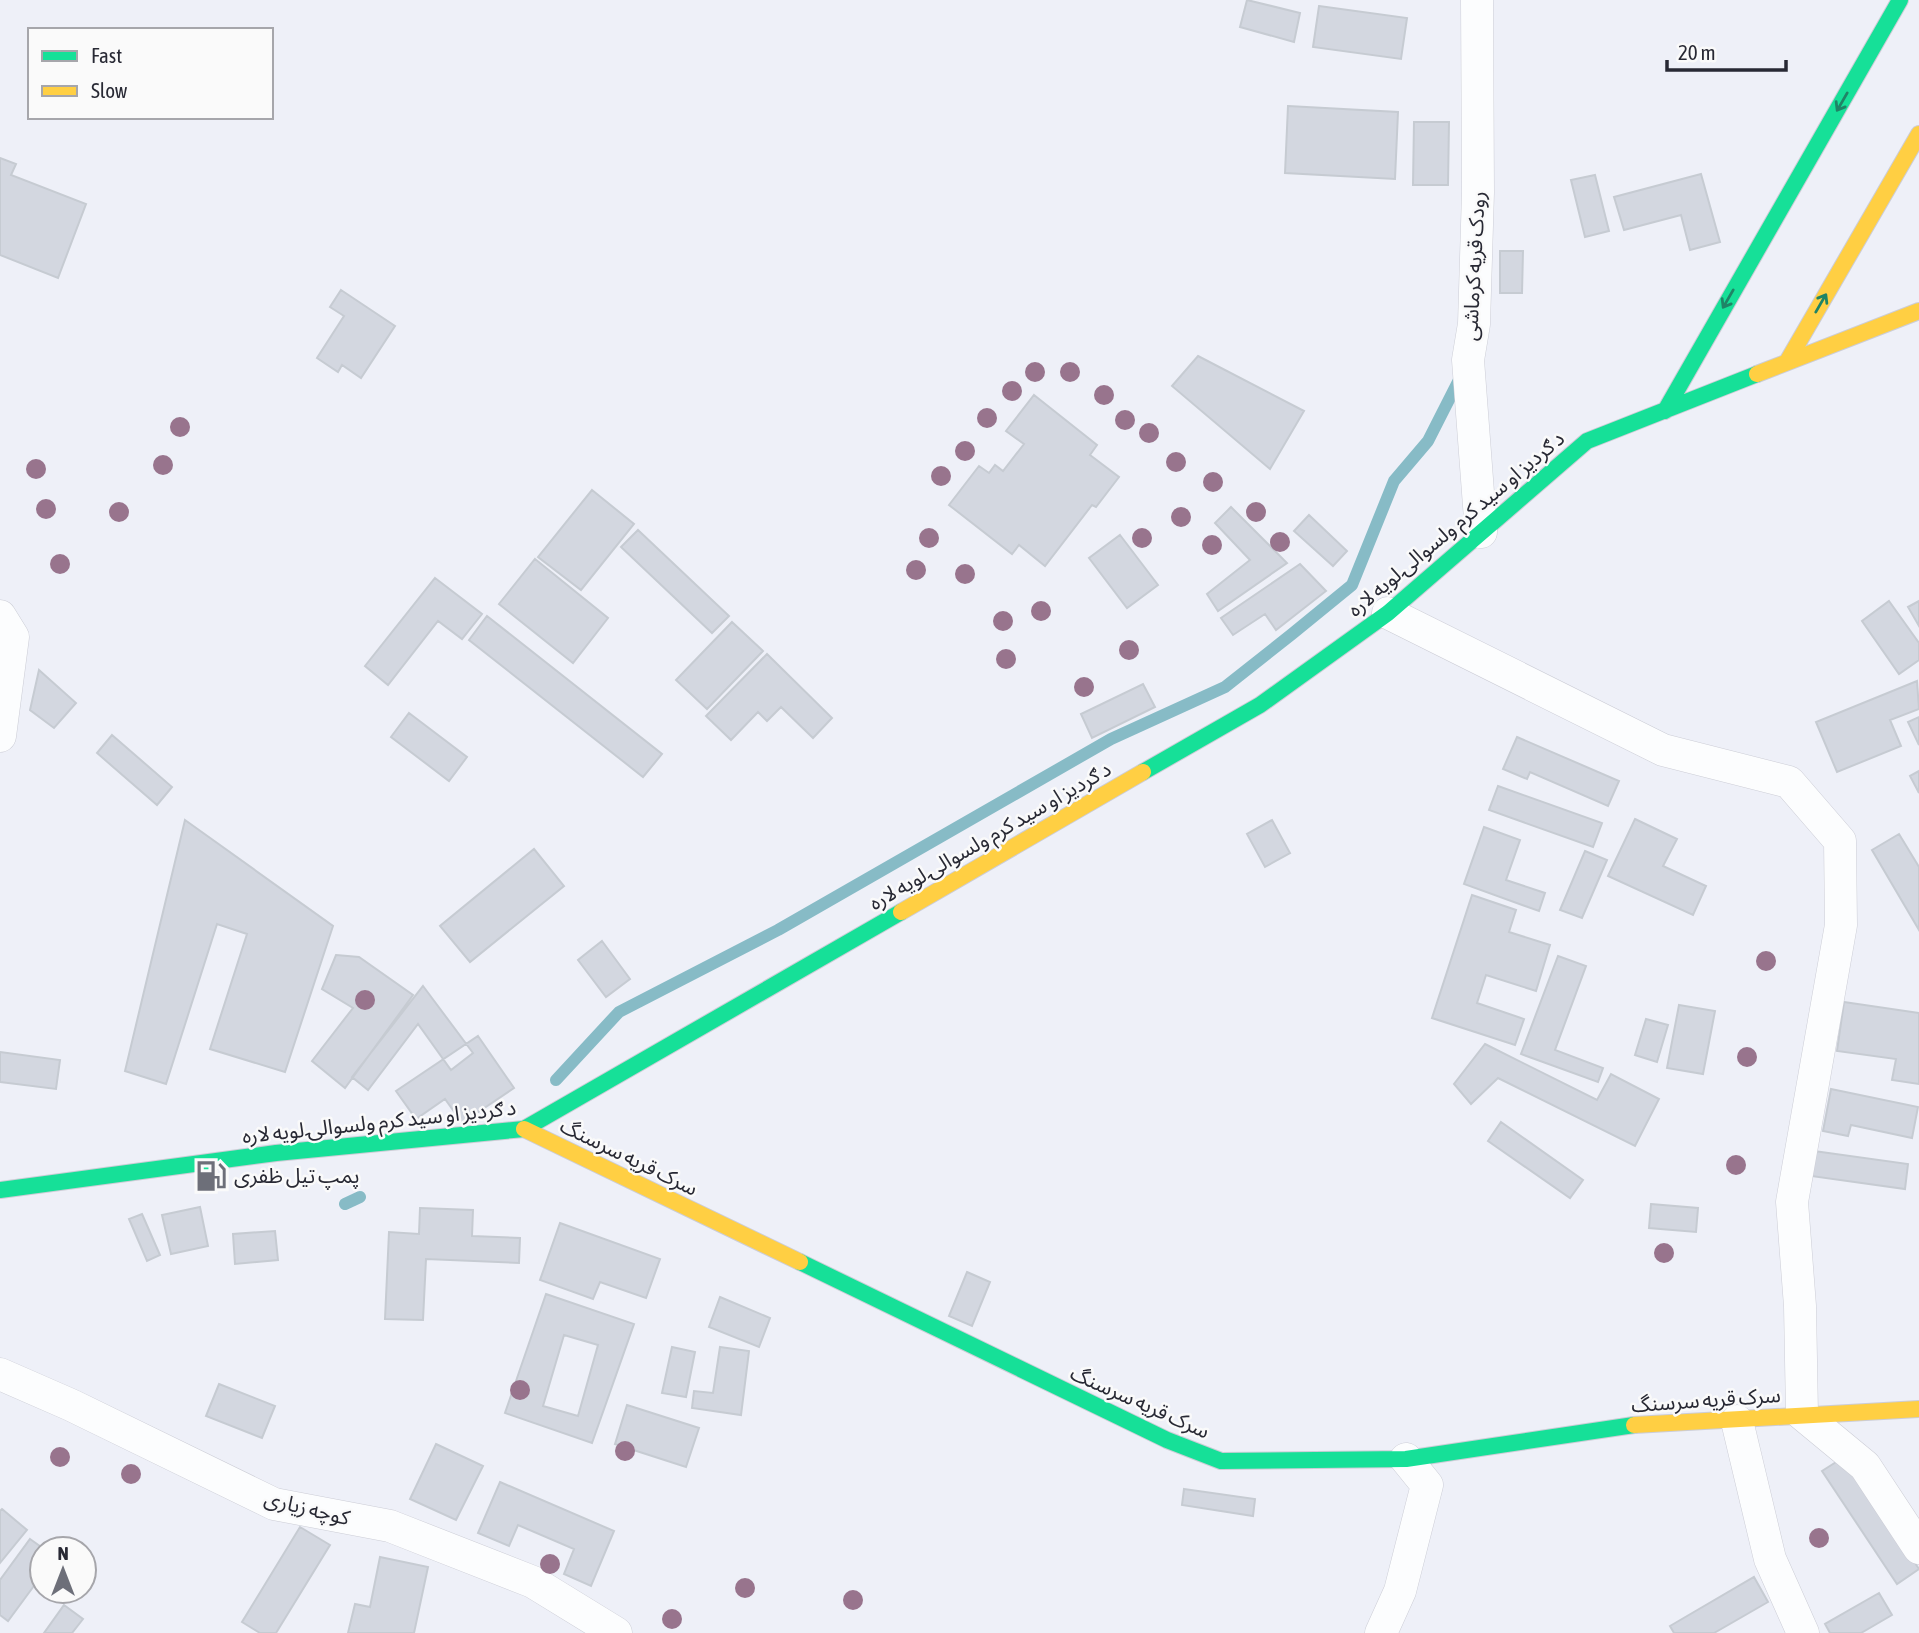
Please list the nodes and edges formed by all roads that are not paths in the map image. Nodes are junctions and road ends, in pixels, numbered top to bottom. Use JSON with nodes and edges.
{"nodes":[{"id":1,"x":1477,"y":0,"type":"edge"},
{"id":2,"x":1900,"y":0,"type":"edge"},
{"id":3,"x":1919,"y":134,"type":"edge"},
{"id":4,"x":1919,"y":311,"type":"edge"},
{"id":5,"x":1787,"y":362,"type":"junction"},
{"id":6,"x":1665,"y":411,"type":"junction"},
{"id":7,"x":1481,"y":531,"type":"junction"},
{"id":8,"x":1388,"y":613,"type":"junction"},
{"id":9,"x":0,"y":616,"type":"edge"},
{"id":10,"x":0,"y":736,"type":"edge"},
{"id":11,"x":524,"y":1129,"type":"junction"},
{"id":12,"x":0,"y":1191,"type":"edge"},
{"id":13,"x":0,"y":1374,"type":"edge"},
{"id":14,"x":1919,"y":1409,"type":"edge"},
{"id":15,"x":1802,"y":1414,"type":"junction"},
{"id":16,"x":1737,"y":1421,"type":"junction"},
{"id":17,"x":1406,"y":1459,"type":"junction"},
{"id":18,"x":1919,"y":1548,"type":"edge"},
{"id":19,"x":615,"y":1633,"type":"edge"},
{"id":20,"x":1381,"y":1633,"type":"edge"},
{"id":21,"x":1803,"y":1633,"type":"edge"}],
"edges":[{"from":1,"to":7,"type":"street","name":"رودک قریه کرماشی"},
{"from":2,"to":6,"type":"main road","one_way":true},
{"from":5,"to":3,"type":"main road","one_way":true},
{"from":4,"to":5,"type":"main road","name":"د ګردیز او سید کرم ولسوالۍ لویه لاره"},
{"from":5,"to":6,"type":"main road","name":"د ګردیز او سید کرم ولسوالۍ لویه لاره"},
{"from":6,"to":7,"type":"main road","name":"د ګردیز او سید کرم ولسوالۍ لویه لاره"},
{"from":7,"to":8,"type":"main road","name":"د ګردیز او سید کرم ولسوالۍ لویه لاره"},
{"from":8,"to":11,"type":"main road","name":"د ګردیز او سید کرم ولسوالۍ لویه لاره"},
{"from":8,"to":15,"type":"street"},
{"from":9,"to":10,"type":"street"},
{"from":11,"to":12,"type":"main road","name":"د ګردیز او سید کرم ولسوالۍ لویه لاره"},
{"from":11,"to":17,"type":"main road","name":"سرک قریه سرسنگ"},
{"from":13,"to":19,"type":"street","name":"کوچه زیاری"},
{"from":14,"to":15,"type":"main road","name":"سرک قریه سرسنگ"},
{"from":15,"to":16,"type":"main road","name":"سرک قریه سرسنگ"},
{"from":15,"to":18,"type":"street"},
{"from":16,"to":17,"type":"main road","name":"سرک قریه سرسنگ"},
{"from":16,"to":21,"type":"street"},
{"from":17,"to":20,"type":"street"}]}
